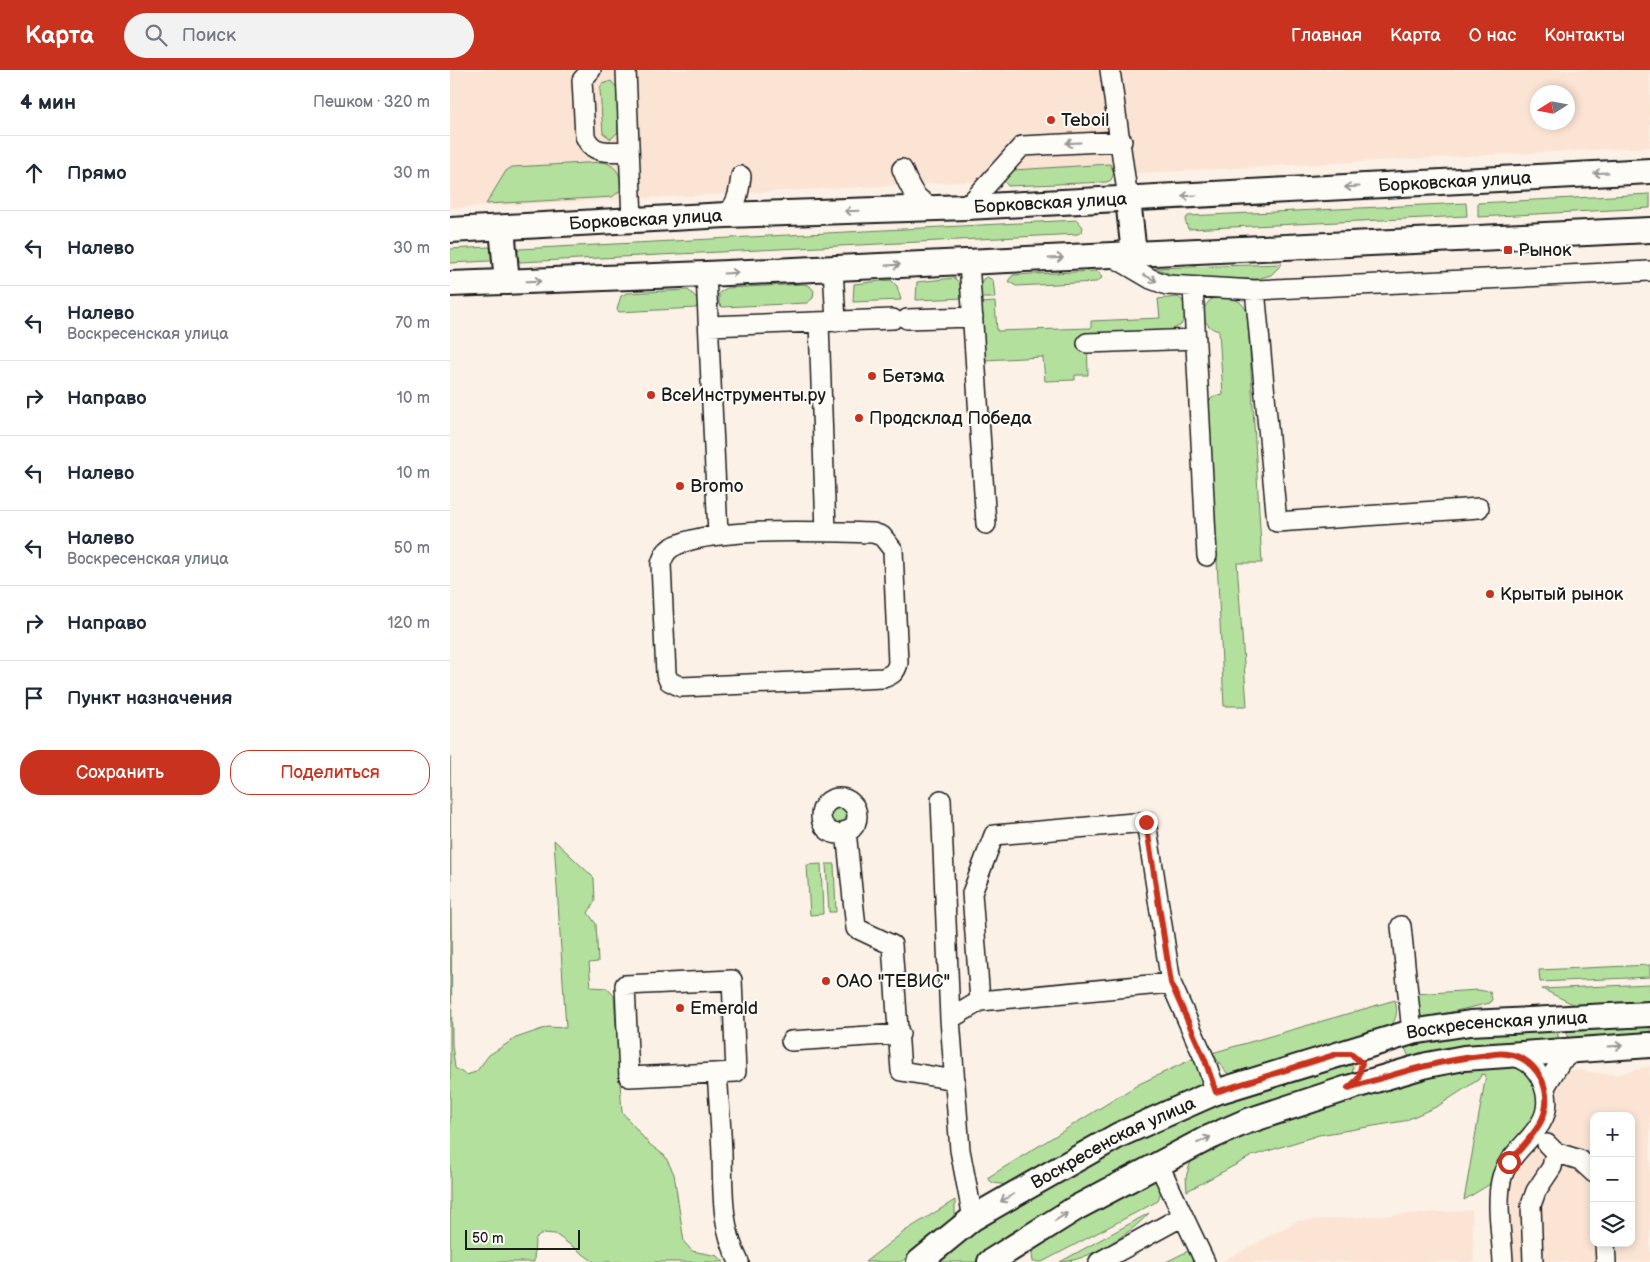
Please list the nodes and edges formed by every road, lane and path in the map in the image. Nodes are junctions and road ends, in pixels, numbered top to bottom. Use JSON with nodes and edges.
{"nodes":[{"id":1,"x":591,"y":70,"type":"edge"},
{"id":2,"x":626,"y":70,"type":"edge"},
{"id":3,"x":1110,"y":70,"type":"edge"},
{"id":4,"x":1122,"y":141,"type":"junction"},
{"id":5,"x":629,"y":151,"type":"junction"},
{"id":6,"x":1650,"y":171,"type":"edge"},
{"id":7,"x":1128,"y":199,"type":"junction"},
{"id":8,"x":967,"y":207,"type":"junction"},
{"id":9,"x":936,"y":208,"type":"junction"},
{"id":10,"x":883,"y":211,"type":"junction"},
{"id":11,"x":760,"y":214,"type":"junction"},
{"id":12,"x":726,"y":215,"type":"junction"},
{"id":13,"x":632,"y":220,"type":"junction"},
{"id":14,"x":502,"y":228,"type":"junction"},
{"id":15,"x":450,"y":230,"type":"edge"},
{"id":16,"x":1650,"y":230,"type":"edge"},
{"id":17,"x":1134,"y":254,"type":"junction"},
{"id":18,"x":1110,"y":255,"type":"junction"},
{"id":19,"x":968,"y":262,"type":"junction"},
{"id":20,"x":833,"y":268,"type":"junction"},
{"id":21,"x":1649,"y":272,"type":"edge"},
{"id":22,"x":706,"y":274,"type":"junction"},
{"id":23,"x":507,"y":282,"type":"junction"},
{"id":24,"x":450,"y":284,"type":"edge"},
{"id":25,"x":1193,"y":288,"type":"junction"},
{"id":26,"x":1255,"y":290,"type":"junction"},
{"id":27,"x":973,"y":317,"type":"junction"},
{"id":28,"x":827,"y":322,"type":"junction"},
{"id":29,"x":709,"y":326,"type":"junction"},
{"id":30,"x":1196,"y":339,"type":"junction"},
{"id":31,"x":1087,"y":343,"type":"dead end"},
{"id":32,"x":1479,"y":508,"type":"dead end"},
{"id":33,"x":986,"y":524,"type":"dead end"},
{"id":34,"x":826,"y":532,"type":"junction"},
{"id":35,"x":718,"y":534,"type":"junction"},
{"id":36,"x":1207,"y":556,"type":"dead end"},
{"id":37,"x":940,"y":800,"type":"dead end"},
{"id":38,"x":846,"y":831,"type":"dead end"},
{"id":39,"x":1401,"y":926,"type":"dead end"},
{"id":40,"x":1171,"y":983,"type":"junction"},
{"id":41,"x":980,"y":1001,"type":"junction"},
{"id":42,"x":1650,"y":1014,"type":"edge"},
{"id":43,"x":950,"y":1019,"type":"junction"},
{"id":44,"x":1412,"y":1032,"type":"junction"},
{"id":45,"x":900,"y":1034,"type":"junction"},
{"id":46,"x":791,"y":1041,"type":"dead end"},
{"id":47,"x":1650,"y":1045,"type":"edge"},
{"id":48,"x":1577,"y":1049,"type":"junction"},
{"id":49,"x":1507,"y":1053,"type":"junction"},
{"id":50,"x":1337,"y":1054,"type":"junction"},
{"id":51,"x":1427,"y":1065,"type":"junction"},
{"id":52,"x":717,"y":1073,"type":"junction"},
{"id":53,"x":955,"y":1080,"type":"junction"},
{"id":54,"x":1545,"y":1087,"type":"junction"},
{"id":55,"x":1348,"y":1088,"type":"junction"},
{"id":56,"x":1216,"y":1092,"type":"junction"},
{"id":57,"x":1536,"y":1132,"type":"junction"},
{"id":58,"x":1555,"y":1152,"type":"junction"},
{"id":59,"x":1158,"y":1163,"type":"junction"},
{"id":60,"x":1590,"y":1169,"type":"edge"},
{"id":61,"x":1183,"y":1216,"type":"junction"},
{"id":62,"x":973,"y":1218,"type":"junction"},
{"id":63,"x":1605,"y":1247,"type":"edge"},
{"id":64,"x":995,"y":1261,"type":"edge"},
{"id":65,"x":739,"y":1262,"type":"edge"},
{"id":66,"x":919,"y":1262,"type":"edge"},
{"id":67,"x":1099,"y":1262,"type":"edge"},
{"id":68,"x":1205,"y":1262,"type":"edge"},
{"id":69,"x":1503,"y":1262,"type":"edge"},
{"id":70,"x":1533,"y":1262,"type":"edge"},
{"id":71,"x":1606,"y":1262,"type":"edge"}],
"edges":[{"from":1,"to":5,"type":"street"},
{"from":2,"to":5,"type":"street"},
{"from":3,"to":4,"type":"street"},
{"from":4,"to":7,"type":"street"},
{"from":4,"to":8,"type":"street","one_way":true},
{"from":5,"to":13,"type":"street"},
{"from":6,"to":7,"type":"main road","name":"Борковская улица","one_way":true},
{"from":7,"to":8,"type":"main road","name":"Борковская улица"},
{"from":7,"to":17,"type":"main road"},
{"from":8,"to":9,"type":"main road","name":"Борковская улица"},
{"from":9,"to":10,"type":"main road","name":"Борковская улица"},
{"from":9,"to":10,"type":"street"},
{"from":10,"to":11,"type":"main road","name":"Борковская улица","one_way":true},
{"from":11,"to":12,"type":"main road","name":"Борковская улица"},
{"from":11,"to":12,"type":"street"},
{"from":12,"to":13,"type":"main road","name":"Борковская улица"},
{"from":13,"to":14,"type":"main road","name":"Борковская улица"},
{"from":14,"to":15,"type":"main road","name":"Борковская улица"},
{"from":14,"to":23,"type":"main road"},
{"from":16,"to":17,"type":"main road"},
{"from":17,"to":18,"type":"main road"},
{"from":19,"to":18,"type":"main road","one_way":true},
{"from":18,"to":25,"type":"street","one_way":true},
{"from":20,"to":19,"type":"main road","one_way":true},
{"from":19,"to":27,"type":"street"},
{"from":22,"to":20,"type":"main road","one_way":true},
{"from":20,"to":28,"type":"street"},
{"from":21,"to":26,"type":"street"},
{"from":23,"to":22,"type":"main road","one_way":true},
{"from":22,"to":29,"type":"street"},
{"from":23,"to":24,"type":"main road"},
{"from":25,"to":26,"type":"street"},
{"from":25,"to":30,"type":"street"},
{"from":26,"to":32,"type":"street"},
{"from":27,"to":28,"type":"street"},
{"from":27,"to":33,"type":"street"},
{"from":28,"to":29,"type":"street"},
{"from":28,"to":34,"type":"street"},
{"from":29,"to":35,"type":"street"},
{"from":30,"to":31,"type":"street"},
{"from":30,"to":36,"type":"street"},
{"from":34,"to":35,"type":"street"},
{"from":34,"to":35,"type":"street"},
{"from":37,"to":43,"type":"street"},
{"from":38,"to":45,"type":"street"},
{"from":39,"to":44,"type":"street"},
{"from":40,"to":41,"type":"street"},
{"from":40,"to":41,"type":"street"},
{"from":40,"to":56,"type":"street"},
{"from":41,"to":43,"type":"street"},
{"from":42,"to":44,"type":"main road","name":"Воскресенская улица"},
{"from":43,"to":53,"type":"street"},
{"from":44,"to":50,"type":"main road","name":"Воскресенская улица"},
{"from":44,"to":51,"type":"main road"},
{"from":45,"to":46,"type":"street"},
{"from":45,"to":53,"type":"street"},
{"from":48,"to":47,"type":"main road","name":"Воскресенская улица","one_way":true},
{"from":48,"to":49,"type":"main road","name":"Воскресенская улица"},
{"from":48,"to":54,"type":"street"},
{"from":49,"to":51,"type":"main road","name":"Воскресенская улица"},
{"from":49,"to":54,"type":"street"},
{"from":50,"to":55,"type":"main road"},
{"from":50,"to":56,"type":"main road","name":"Воскресенская улица"},
{"from":51,"to":55,"type":"main road","name":"Воскресенская улица"},
{"from":52,"to":52,"type":"street"},
{"from":52,"to":65,"type":"street"},
{"from":53,"to":62,"type":"street"},
{"from":54,"to":57,"type":"street"},
{"from":59,"to":55,"type":"main road","name":"Воскресенская улица","one_way":true},
{"from":56,"to":62,"type":"main road","name":"Воскресенская улица","one_way":true},
{"from":57,"to":58,"type":"street"},
{"from":57,"to":69,"type":"street"},
{"from":58,"to":60,"type":"street"},
{"from":58,"to":70,"type":"street"},
{"from":59,"to":61,"type":"street"},
{"from":64,"to":59,"type":"main road","name":"Воскресенская улица","one_way":true},
{"from":61,"to":67,"type":"street"},
{"from":61,"to":68,"type":"street"},
{"from":62,"to":66,"type":"main road","name":"Воскресенская улица"},
{"from":63,"to":71,"type":"street"}]}
